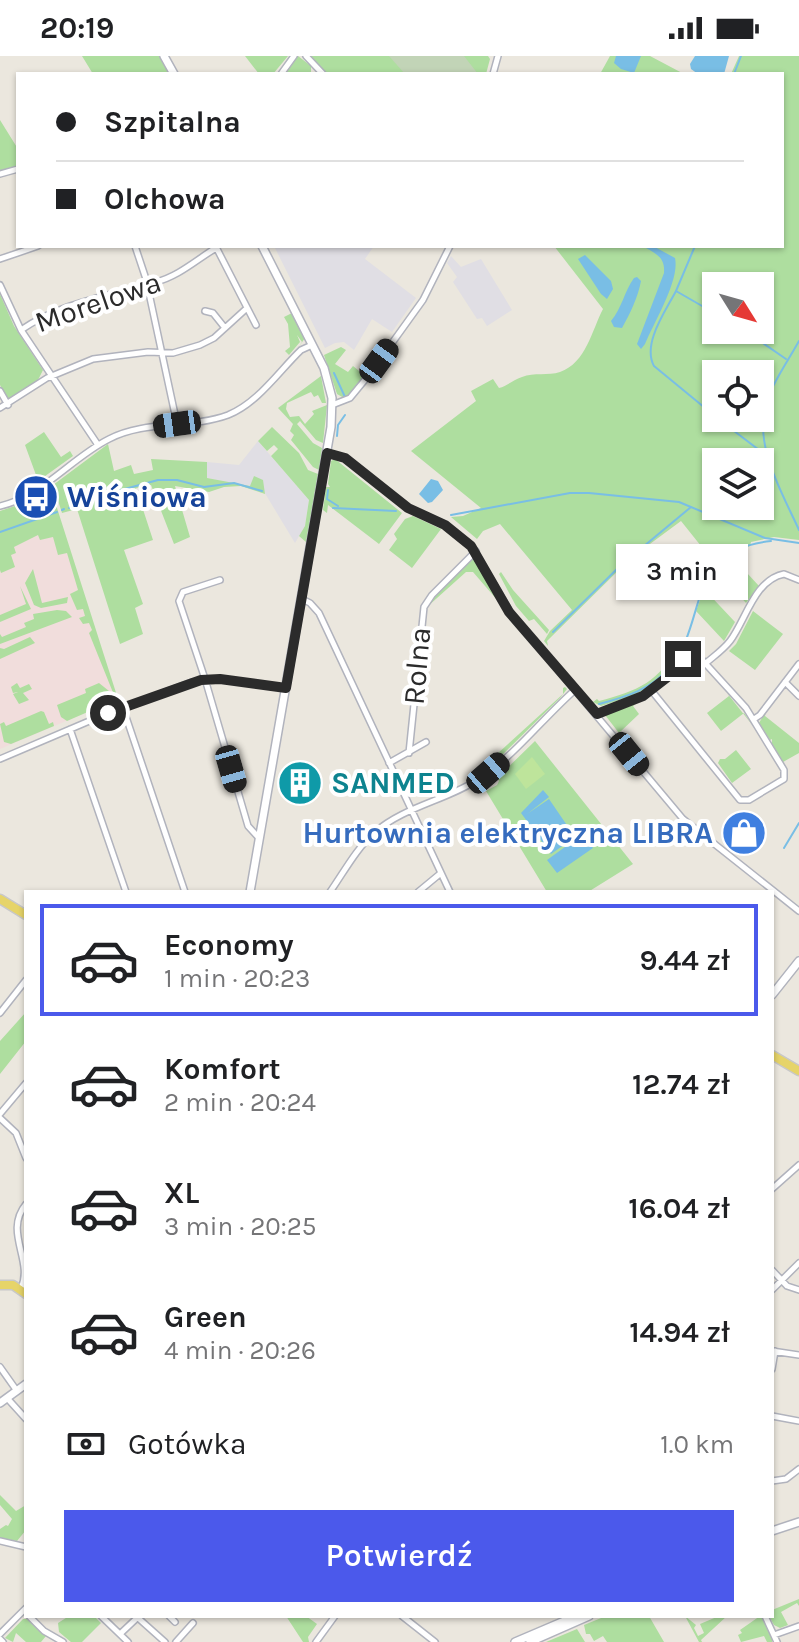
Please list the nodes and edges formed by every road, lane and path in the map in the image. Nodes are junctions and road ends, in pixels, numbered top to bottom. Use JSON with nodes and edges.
{"nodes":[{"id":1,"x":306,"y":56,"type":"edge"},
{"id":2,"x":321,"y":72,"type":"edge"},
{"id":3,"x":32,"y":248,"type":"edge"},
{"id":4,"x":136,"y":248,"type":"edge"},
{"id":5,"x":215,"y":248,"type":"edge"},
{"id":6,"x":217,"y":248,"type":"edge"},
{"id":7,"x":263,"y":248,"type":"edge"},
{"id":8,"x":449,"y":248,"type":"edge"},
{"id":9,"x":0,"y":259,"type":"edge"},
{"id":10,"x":148,"y":284,"type":"junction"},
{"id":11,"x":0,"y":285,"type":"edge"},
{"id":12,"x":247,"y":308,"type":"junction"},
{"id":13,"x":205,"y":311,"type":"dead end"},
{"id":14,"x":256,"y":325,"type":"dead end"},
{"id":15,"x":225,"y":328,"type":"junction"},
{"id":16,"x":21,"y":330,"type":"junction"},
{"id":17,"x":313,"y":344,"type":"junction"},
{"id":18,"x":162,"y":353,"type":"junction"},
{"id":19,"x":51,"y":376,"type":"junction"},
{"id":20,"x":0,"y":391,"type":"edge"},
{"id":21,"x":8,"y":405,"type":"junction"},
{"id":22,"x":332,"y":405,"type":"junction"},
{"id":23,"x":0,"y":408,"type":"edge"},
{"id":24,"x":177,"y":424,"type":"junction"},
{"id":25,"x":98,"y":445,"type":"junction"},
{"id":26,"x":327,"y":453,"type":"junction"},
{"id":27,"x":0,"y":506,"type":"edge"},
{"id":28,"x":476,"y":551,"type":"junction"},
{"id":29,"x":220,"y":580,"type":"dead end"},
{"id":30,"x":799,"y":580,"type":"edge"},
{"id":31,"x":302,"y":599,"type":"junction"},
{"id":32,"x":706,"y":663,"type":"junction"},
{"id":33,"x":799,"y":664,"type":"edge"},
{"id":34,"x":205,"y":679,"type":"junction"},
{"id":35,"x":785,"y":682,"type":"junction"},
{"id":36,"x":286,"y":688,"type":"junction"},
{"id":37,"x":576,"y":689,"type":"junction"},
{"id":38,"x":651,"y":690,"type":"junction"},
{"id":39,"x":799,"y":696,"type":"edge"},
{"id":40,"x":123,"y":708,"type":"junction"},
{"id":41,"x":597,"y":714,"type":"junction"},
{"id":42,"x":754,"y":719,"type":"junction"},
{"id":43,"x":70,"y":729,"type":"junction"},
{"id":44,"x":426,"y":742,"type":"dead end"},
{"id":45,"x":409,"y":753,"type":"junction"},
{"id":46,"x":0,"y":759,"type":"edge"},
{"id":47,"x":389,"y":763,"type":"junction"},
{"id":48,"x":412,"y":812,"type":"junction"},
{"id":49,"x":259,"y":838,"type":"junction"},
{"id":50,"x":441,"y":873,"type":"junction"},
{"id":51,"x":125,"y":890,"type":"edge"},
{"id":52,"x":184,"y":890,"type":"edge"},
{"id":53,"x":250,"y":890,"type":"edge"},
{"id":54,"x":331,"y":890,"type":"edge"},
{"id":55,"x":420,"y":890,"type":"edge"},
{"id":56,"x":449,"y":890,"type":"edge"},
{"id":57,"x":772,"y":890,"type":"edge"},
{"id":58,"x":774,"y":892,"type":"edge"},
{"id":59,"x":0,"y":899,"type":"edge"},
{"id":60,"x":799,"y":911,"type":"edge"},
{"id":61,"x":24,"y":914,"type":"edge"},
{"id":62,"x":799,"y":961,"type":"edge"},
{"id":63,"x":24,"y":983,"type":"edge"},
{"id":64,"x":774,"y":992,"type":"edge"},
{"id":65,"x":0,"y":1013,"type":"edge"},
{"id":66,"x":774,"y":1056,"type":"edge"},
{"id":67,"x":799,"y":1071,"type":"edge"},
{"id":68,"x":24,"y":1086,"type":"edge"},
{"id":69,"x":0,"y":1116,"type":"edge"},
{"id":70,"x":24,"y":1153,"type":"edge"},
{"id":71,"x":799,"y":1165,"type":"edge"},
{"id":72,"x":774,"y":1187,"type":"edge"},
{"id":73,"x":24,"y":1207,"type":"edge"},
{"id":74,"x":799,"y":1263,"type":"edge"},
{"id":75,"x":774,"y":1272,"type":"edge"},
{"id":76,"x":24,"y":1276,"type":"edge"},
{"id":77,"x":781,"y":1281,"type":"junction"},
{"id":78,"x":0,"y":1285,"type":"edge"},
{"id":79,"x":774,"y":1288,"type":"edge"},
{"id":80,"x":799,"y":1290,"type":"edge"},
{"id":81,"x":23,"y":1291,"type":"edge"},
{"id":82,"x":774,"y":1351,"type":"edge"},
{"id":83,"x":799,"y":1355,"type":"edge"},
{"id":84,"x":0,"y":1367,"type":"edge"},
{"id":85,"x":24,"y":1386,"type":"edge"},
{"id":86,"x":17,"y":1391,"type":"junction"},
{"id":87,"x":3,"y":1400,"type":"edge"},
{"id":88,"x":774,"y":1416,"type":"edge"},
{"id":89,"x":24,"y":1417,"type":"edge"},
{"id":90,"x":799,"y":1421,"type":"edge"},
{"id":91,"x":799,"y":1469,"type":"edge"},
{"id":92,"x":774,"y":1481,"type":"edge"},
{"id":93,"x":796,"y":1523,"type":"edge"},
{"id":94,"x":774,"y":1532,"type":"edge"},
{"id":95,"x":0,"y":1541,"type":"edge"},
{"id":96,"x":24,"y":1547,"type":"edge"},
{"id":97,"x":24,"y":1614,"type":"edge"},
{"id":98,"x":32,"y":1618,"type":"edge"},
{"id":99,"x":104,"y":1618,"type":"edge"},
{"id":100,"x":137,"y":1618,"type":"edge"},
{"id":101,"x":139,"y":1618,"type":"edge"},
{"id":102,"x":171,"y":1618,"type":"edge"},
{"id":103,"x":334,"y":1618,"type":"edge"},
{"id":104,"x":405,"y":1618,"type":"edge"},
{"id":105,"x":571,"y":1618,"type":"edge"},
{"id":106,"x":584,"y":1618,"type":"edge"},
{"id":107,"x":766,"y":1618,"type":"edge"},
{"id":108,"x":175,"y":1622,"type":"dead end"},
{"id":109,"x":193,"y":1623,"type":"dead end"},
{"id":110,"x":799,"y":1626,"type":"edge"},
{"id":111,"x":120,"y":1634,"type":"junction"},
{"id":112,"x":182,"y":1635,"type":"junction"},
{"id":113,"x":774,"y":1635,"type":"junction"},
{"id":114,"x":1,"y":1639,"type":"edge"},
{"id":115,"x":63,"y":1642,"type":"edge"},
{"id":116,"x":128,"y":1642,"type":"edge"},
{"id":117,"x":165,"y":1642,"type":"edge"},
{"id":118,"x":176,"y":1642,"type":"edge"},
{"id":119,"x":189,"y":1642,"type":"edge"},
{"id":120,"x":316,"y":1642,"type":"edge"},
{"id":121,"x":435,"y":1642,"type":"edge"},
{"id":122,"x":515,"y":1642,"type":"edge"},
{"id":123,"x":530,"y":1642,"type":"edge"},
{"id":124,"x":777,"y":1642,"type":"edge"}],
"edges":[{"from":1,"to":2,"type":"street"},
{"from":3,"to":9,"type":"street"},
{"from":4,"to":10,"type":"street"},
{"from":5,"to":10,"type":"street","name":"Morelowa"},
{"from":6,"to":12,"type":"street"},
{"from":7,"to":17,"type":"street"},
{"from":8,"to":22,"type":"street"},
{"from":10,"to":16,"type":"street","name":"Morelowa"},
{"from":10,"to":18,"type":"street"},
{"from":11,"to":16,"type":"street"},
{"from":12,"to":14,"type":"street"},
{"from":12,"to":15,"type":"street"},
{"from":13,"to":15,"type":"street"},
{"from":15,"to":18,"type":"street"},
{"from":16,"to":19,"type":"street"},
{"from":17,"to":22,"type":"street"},
{"from":17,"to":24,"type":"street"},
{"from":18,"to":19,"type":"street"},
{"from":18,"to":24,"type":"street"},
{"from":19,"to":21,"type":"street"},
{"from":19,"to":25,"type":"street"},
{"from":20,"to":21,"type":"street"},
{"from":21,"to":23,"type":"street"},
{"from":22,"to":26,"type":"street"},
{"from":24,"to":25,"type":"street"},
{"from":25,"to":27,"type":"street"},
{"from":26,"to":28,"type":"street"},
{"from":26,"to":31,"type":"street"},
{"from":28,"to":37,"type":"street"},
{"from":28,"to":45,"type":"street","name":"Rolna"},
{"from":29,"to":34,"type":"street"},
{"from":30,"to":32,"type":"street"},
{"from":31,"to":36,"type":"street"},
{"from":31,"to":47,"type":"street"},
{"from":32,"to":38,"type":"street"},
{"from":32,"to":42,"type":"street"},
{"from":33,"to":35,"type":"street"},
{"from":34,"to":36,"type":"street"},
{"from":34,"to":40,"type":"street"},
{"from":34,"to":49,"type":"street"},
{"from":35,"to":39,"type":"street"},
{"from":35,"to":42,"type":"street"},
{"from":36,"to":49,"type":"street"},
{"from":37,"to":41,"type":"street"},
{"from":37,"to":48,"type":"street"},
{"from":38,"to":41,"type":"street"},
{"from":38,"to":42,"type":"street"},
{"from":40,"to":43,"type":"street"},
{"from":40,"to":52,"type":"street"},
{"from":41,"to":57,"type":"street"},
{"from":43,"to":46,"type":"street"},
{"from":43,"to":51,"type":"street"},
{"from":44,"to":45,"type":"street"},
{"from":45,"to":47,"type":"street"},
{"from":47,"to":48,"type":"street"},
{"from":48,"to":50,"type":"street"},
{"from":48,"to":54,"type":"street"},
{"from":49,"to":53,"type":"street"},
{"from":50,"to":55,"type":"street"},
{"from":50,"to":56,"type":"street"},
{"from":58,"to":60,"type":"street"},
{"from":59,"to":61,"type":"main road"},
{"from":62,"to":64,"type":"street"},
{"from":63,"to":65,"type":"street"},
{"from":66,"to":67,"type":"main road"},
{"from":68,"to":69,"type":"street"},
{"from":69,"to":70,"type":"street"},
{"from":71,"to":72,"type":"street"},
{"from":73,"to":76,"type":"street"},
{"from":74,"to":77,"type":"street"},
{"from":75,"to":77,"type":"street"},
{"from":77,"to":79,"type":"street"},
{"from":77,"to":80,"type":"street"},
{"from":78,"to":81,"type":"main road"},
{"from":82,"to":83,"type":"street"},
{"from":84,"to":86,"type":"street"},
{"from":85,"to":86,"type":"street"},
{"from":86,"to":87,"type":"street"},
{"from":87,"to":89,"type":"street"},
{"from":88,"to":90,"type":"street"},
{"from":91,"to":92,"type":"street"},
{"from":93,"to":94,"type":"street"},
{"from":95,"to":96,"type":"street"},
{"from":97,"to":114,"type":"street"},
{"from":98,"to":115,"type":"street"},
{"from":99,"to":111,"type":"street"},
{"from":100,"to":111,"type":"street"},
{"from":101,"to":117,"type":"street"},
{"from":102,"to":108,"type":"street"},
{"from":103,"to":120,"type":"street"},
{"from":104,"to":121,"type":"street"},
{"from":105,"to":122,"type":"street"},
{"from":106,"to":123,"type":"street"},
{"from":107,"to":113,"type":"street"},
{"from":109,"to":112,"type":"street"},
{"from":110,"to":113,"type":"street"},
{"from":111,"to":116,"type":"street"},
{"from":112,"to":118,"type":"street"},
{"from":112,"to":119,"type":"street"},
{"from":113,"to":124,"type":"street"}]}
